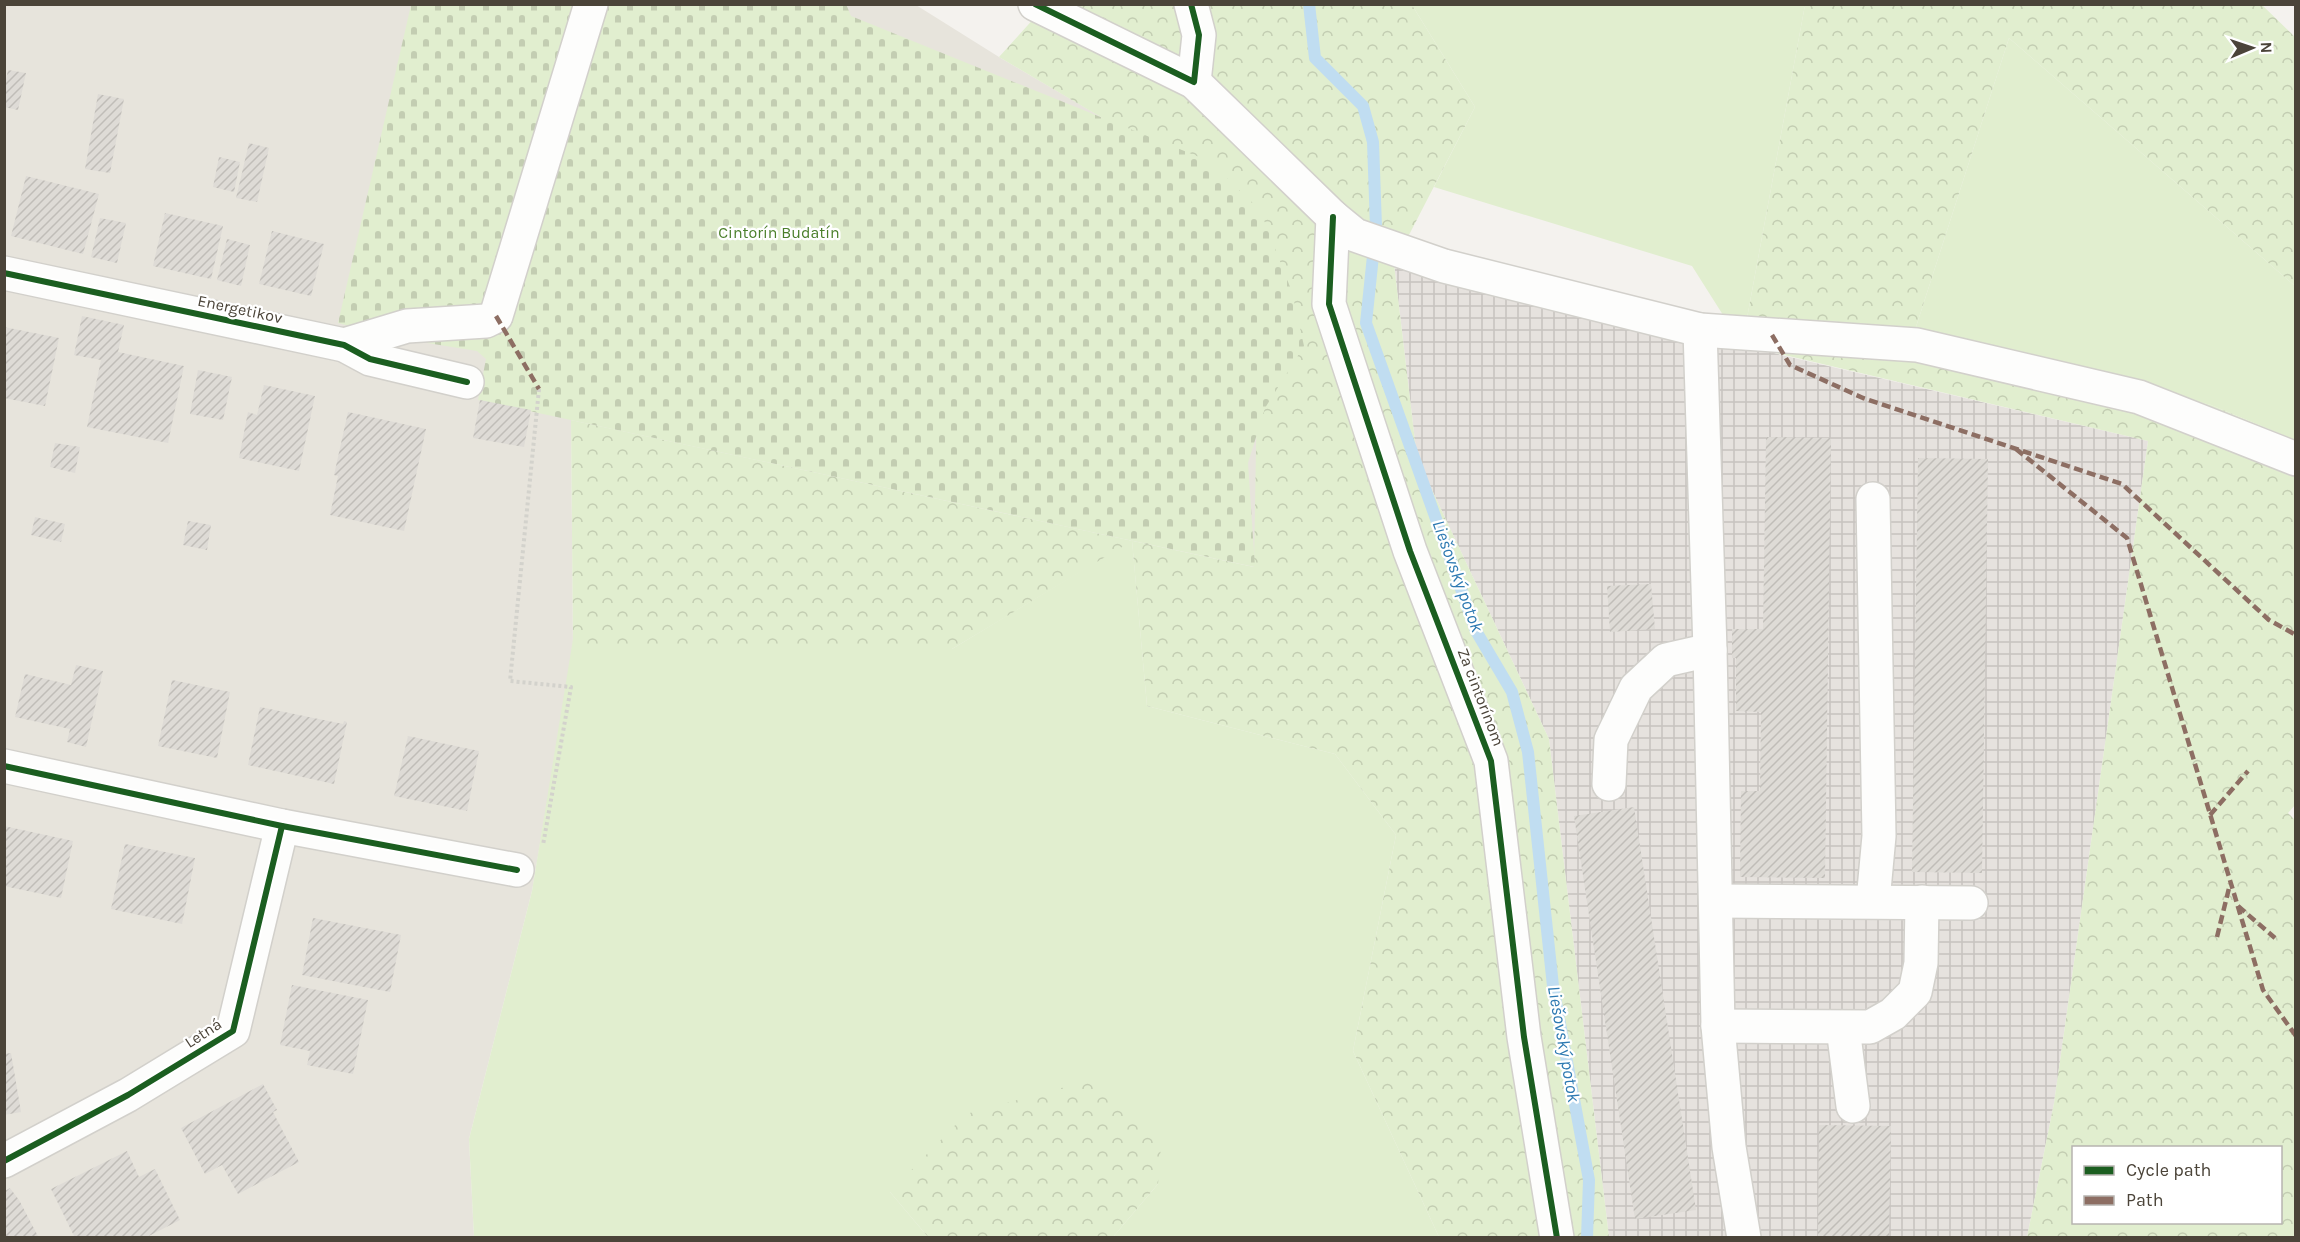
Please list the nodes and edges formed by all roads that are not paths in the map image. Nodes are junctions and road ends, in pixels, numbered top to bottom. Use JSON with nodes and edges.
{"nodes":[{"id":1,"x":591,"y":4,"type":"edge"},
{"id":2,"x":1035,"y":4,"type":"edge"},
{"id":3,"x":1191,"y":4,"type":"edge"},
{"id":4,"x":1194,"y":82,"type":"junction"},
{"id":5,"x":1344,"y":226,"type":"junction"},
{"id":6,"x":4,"y":273,"type":"edge"},
{"id":7,"x":1700,"y":330,"type":"junction"},
{"id":8,"x":344,"y":345,"type":"junction"},
{"id":9,"x":467,"y":382,"type":"dead end"},
{"id":10,"x":2295,"y":459,"type":"edge"},
{"id":11,"x":1873,"y":499,"type":"dead end"},
{"id":12,"x":1710,"y":650,"type":"junction"},
{"id":13,"x":4,"y":766,"type":"edge"},
{"id":14,"x":1609,"y":784,"type":"dead end"},
{"id":15,"x":282,"y":826,"type":"junction"},
{"id":16,"x":518,"y":870,"type":"road end"},
{"id":17,"x":1716,"y":901,"type":"junction"},
{"id":18,"x":1873,"y":901,"type":"junction"},
{"id":19,"x":1922,"y":902,"type":"junction"},
{"id":20,"x":1971,"y":903,"type":"dead end"},
{"id":21,"x":1718,"y":1026,"type":"junction"},
{"id":22,"x":1843,"y":1028,"type":"junction"},
{"id":23,"x":1853,"y":1106,"type":"dead end"},
{"id":24,"x":4,"y":1161,"type":"edge"},
{"id":25,"x":1557,"y":1238,"type":"edge"},
{"id":26,"x":1744,"y":1238,"type":"edge"}],
"edges":[{"from":1,"to":8,"type":"street"},
{"from":2,"to":4,"type":"street"},
{"from":3,"to":4,"type":"street"},
{"from":4,"to":5,"type":"street"},
{"from":5,"to":7,"type":"street"},
{"from":5,"to":25,"type":"street","name":"Za cintorínom"},
{"from":6,"to":8,"type":"street","name":"Energetikov"},
{"from":7,"to":10,"type":"street"},
{"from":7,"to":12,"type":"street"},
{"from":8,"to":9,"type":"street","name":"Energetikov"},
{"from":11,"to":18,"type":"street"},
{"from":12,"to":14,"type":"street"},
{"from":12,"to":17,"type":"street"},
{"from":13,"to":15,"type":"street"},
{"from":15,"to":16,"type":"street"},
{"from":15,"to":24,"type":"street","name":"Letná"},
{"from":17,"to":18,"type":"street"},
{"from":17,"to":21,"type":"street"},
{"from":18,"to":19,"type":"street"},
{"from":19,"to":20,"type":"street"},
{"from":19,"to":22,"type":"street"},
{"from":21,"to":22,"type":"street"},
{"from":21,"to":26,"type":"street"},
{"from":22,"to":23,"type":"street"}]}
